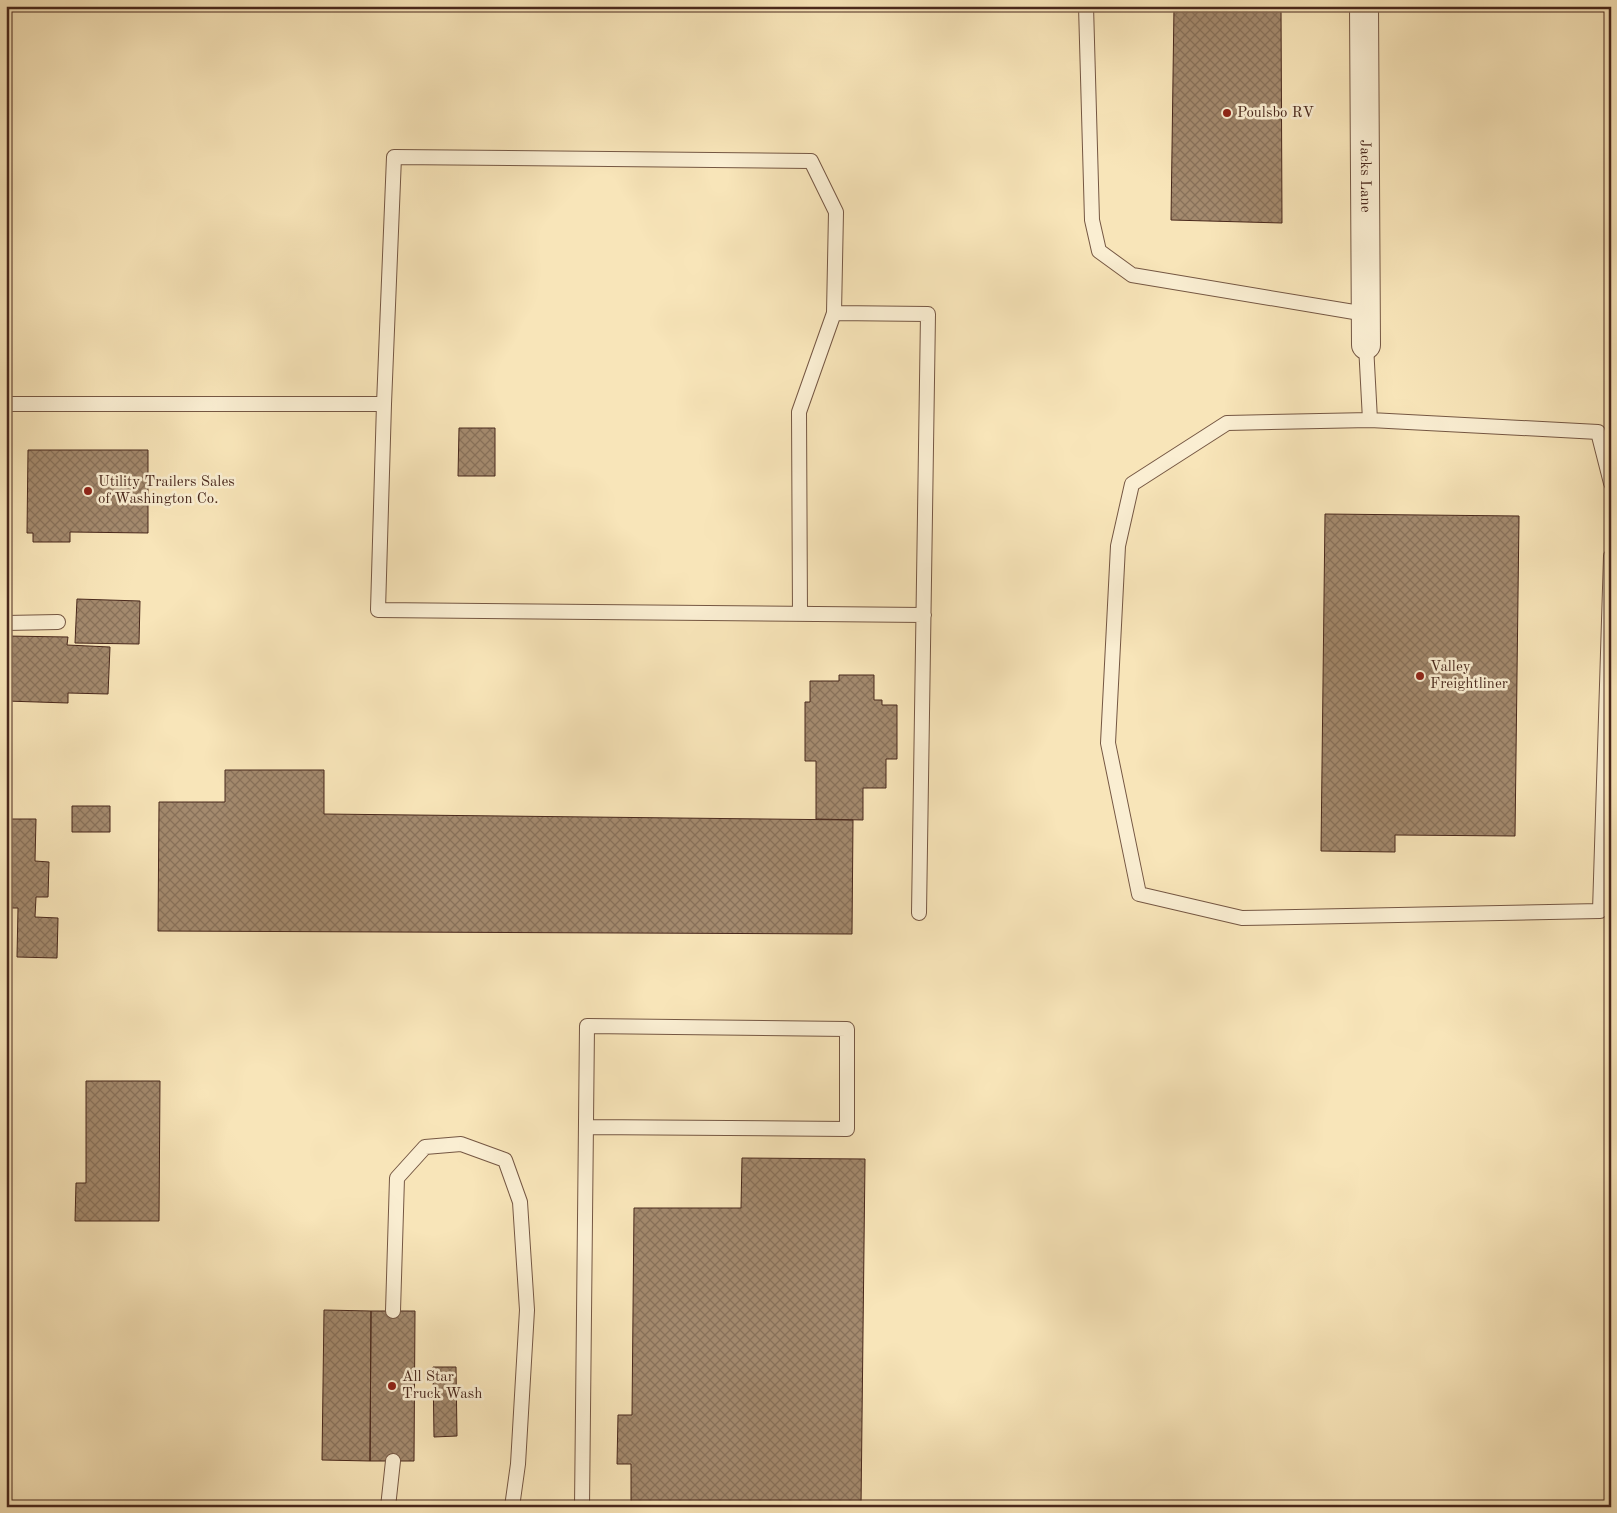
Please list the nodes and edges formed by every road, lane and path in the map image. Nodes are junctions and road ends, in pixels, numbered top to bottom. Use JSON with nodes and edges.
{"nodes":[{"id":1,"x":1086,"y":6,"type":"edge"},
{"id":2,"x":1364,"y":6,"type":"edge"},
{"id":3,"x":834,"y":313,"type":"junction"},
{"id":4,"x":1366,"y":314,"type":"junction"},
{"id":5,"x":1366,"y":345,"type":"joint"},
{"id":6,"x":6,"y":404,"type":"edge"},
{"id":7,"x":384,"y":404,"type":"junction"},
{"id":8,"x":1370,"y":420,"type":"junction"},
{"id":9,"x":1611,"y":483,"type":"edge"},
{"id":10,"x":1611,"y":556,"type":"edge"},
{"id":11,"x":800,"y":614,"type":"junction"},
{"id":12,"x":924,"y":615,"type":"junction"},
{"id":13,"x":6,"y":622,"type":"edge"},
{"id":14,"x":58,"y":622,"type":"dead end"},
{"id":15,"x":919,"y":913,"type":"dead end"},
{"id":16,"x":586,"y":1126,"type":"junction"},
{"id":17,"x":393,"y":1311,"type":"dead end"},
{"id":18,"x":393,"y":1461,"type":"dead end"},
{"id":19,"x":388,"y":1507,"type":"edge"},
{"id":20,"x":512,"y":1507,"type":"edge"},
{"id":21,"x":582,"y":1507,"type":"edge"}],
"edges":[{"from":1,"to":4,"type":"lane"},
{"from":2,"to":4,"type":"street","name":"Jacks Lane"},
{"from":3,"to":7,"type":"lane"},
{"from":3,"to":11,"type":"lane"},
{"from":3,"to":12,"type":"lane"},
{"from":4,"to":5,"type":"street","name":"Jacks Lane"},
{"from":5,"to":8,"type":"lane"},
{"from":6,"to":7,"type":"lane"},
{"from":7,"to":11,"type":"lane"},
{"from":8,"to":9,"type":"lane"},
{"from":8,"to":10,"type":"lane"},
{"from":11,"to":12,"type":"lane"},
{"from":12,"to":15,"type":"lane"},
{"from":13,"to":14,"type":"lane"},
{"from":16,"to":16,"type":"lane"},
{"from":16,"to":21,"type":"lane"},
{"from":17,"to":20,"type":"lane"},
{"from":18,"to":19,"type":"lane"}]}
